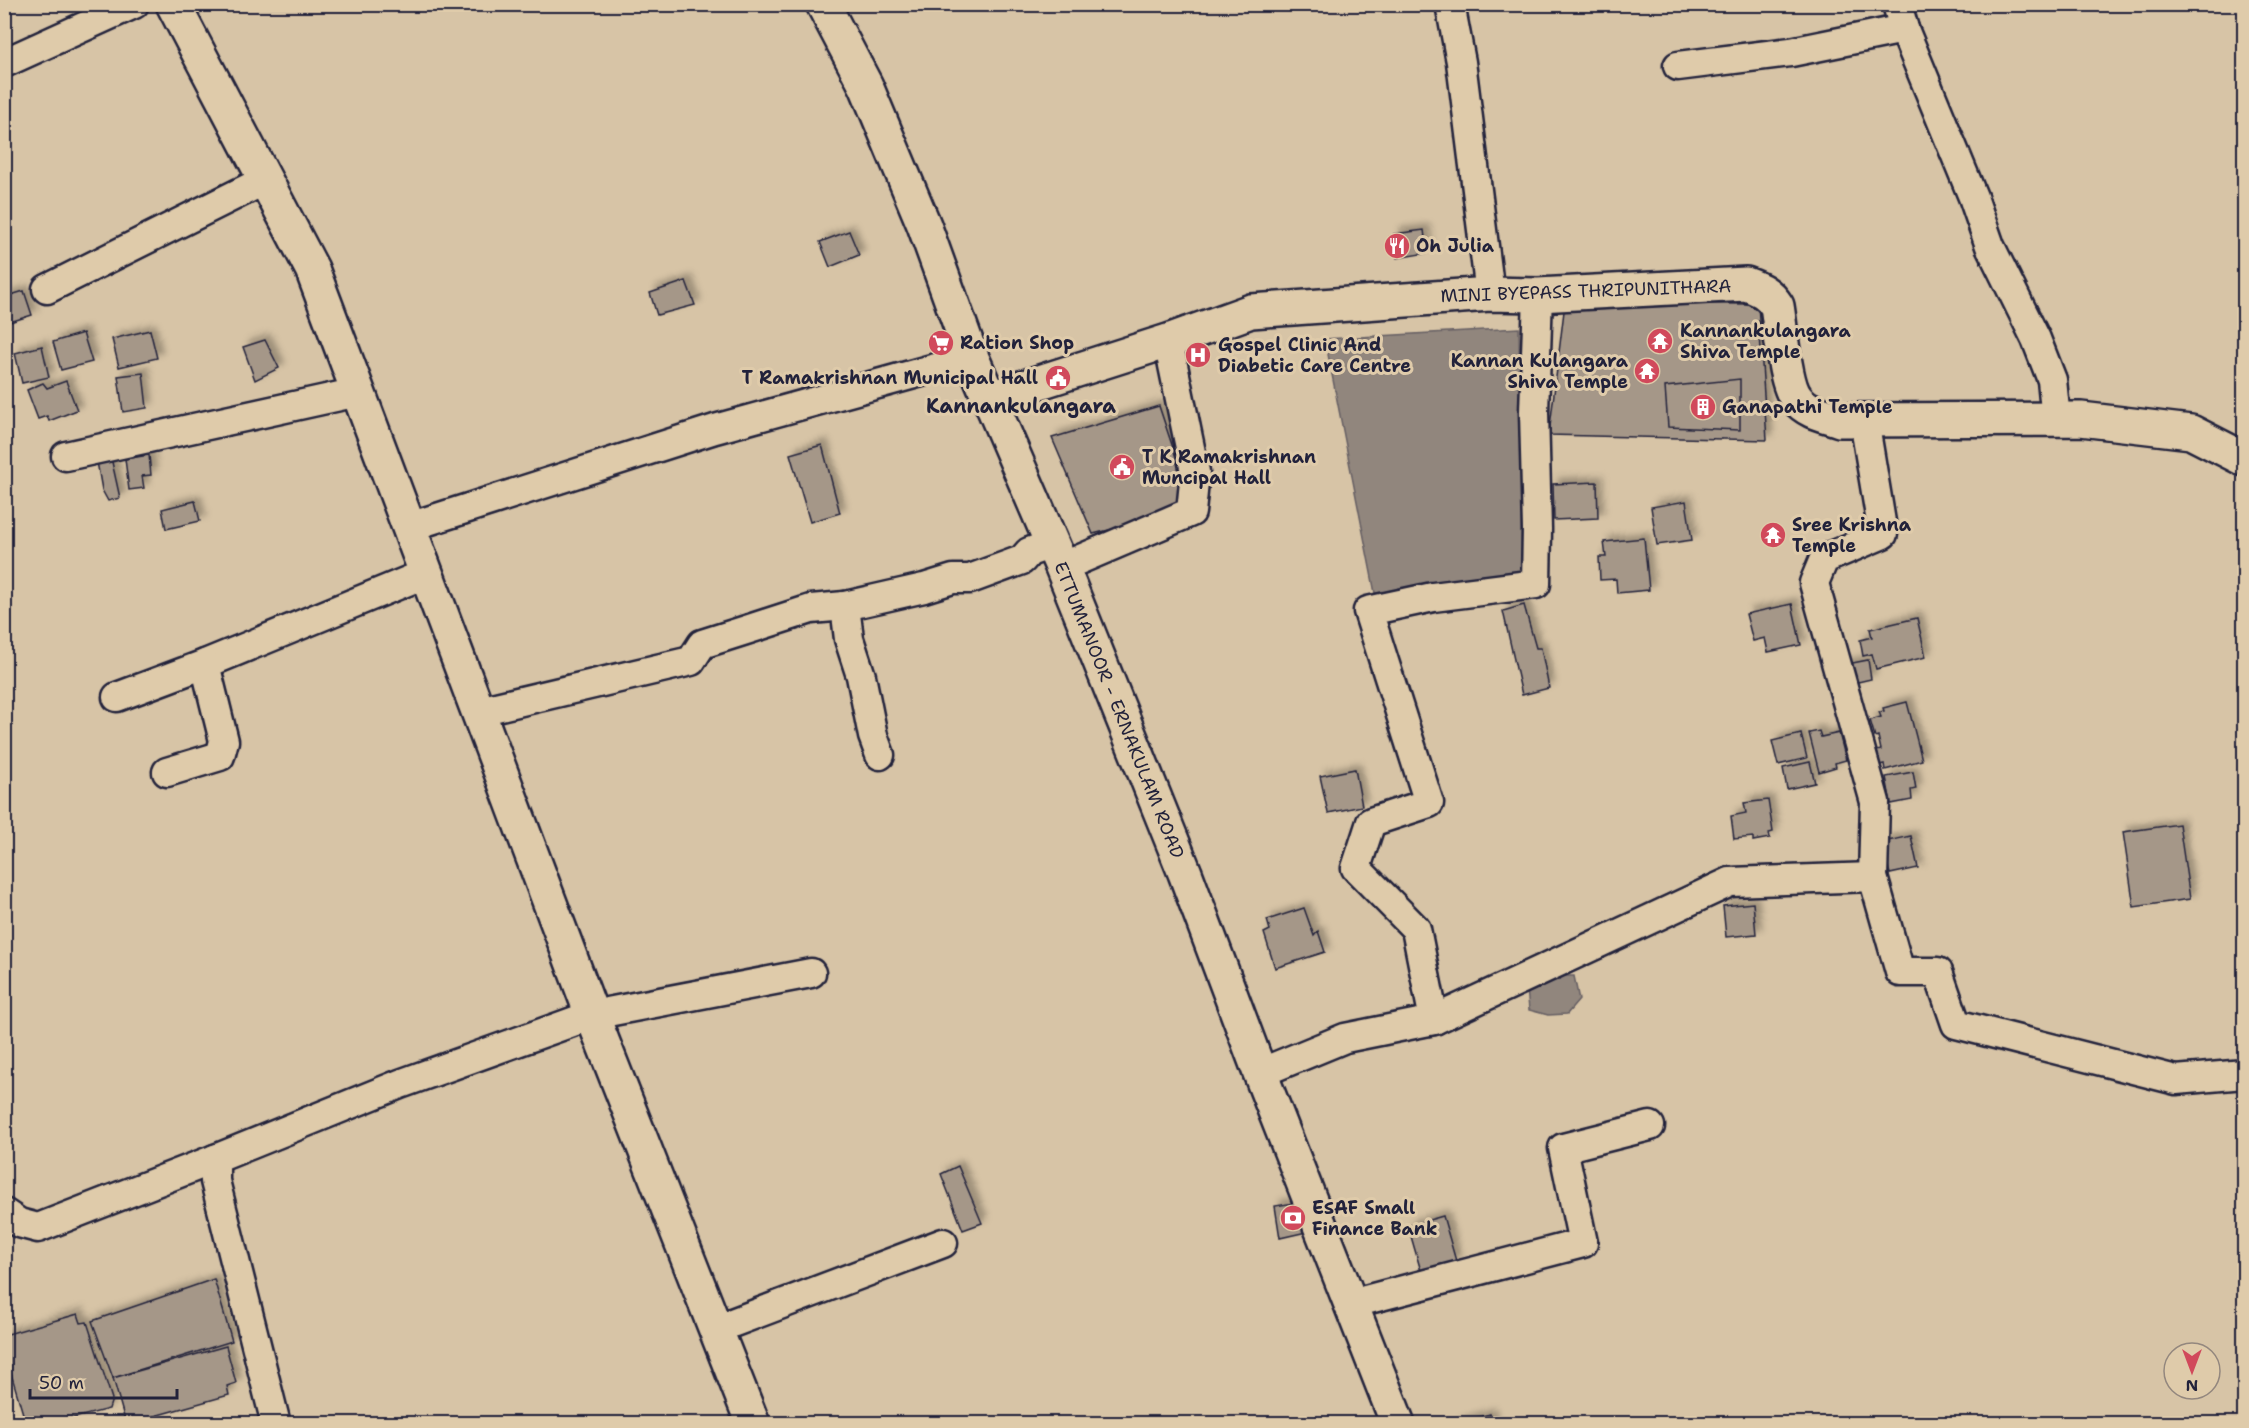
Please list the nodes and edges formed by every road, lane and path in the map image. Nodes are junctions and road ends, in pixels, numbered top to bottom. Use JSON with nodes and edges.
{"nodes":[{"id":1,"x":134,"y":4,"type":"edge"},
{"id":2,"x":173,"y":4,"type":"edge"},
{"id":3,"x":823,"y":4,"type":"edge"},
{"id":4,"x":1450,"y":4,"type":"edge"},
{"id":5,"x":1901,"y":17,"type":"edge"},
{"id":6,"x":4,"y":63,"type":"edge"},
{"id":7,"x":1678,"y":66,"type":"dead end"},
{"id":8,"x":266,"y":180,"type":"junction"},
{"id":9,"x":46,"y":289,"type":"dead end"},
{"id":10,"x":1490,"y":294,"type":"junction"},
{"id":11,"x":1538,"y":295,"type":"junction"},
{"id":12,"x":1168,"y":341,"type":"junction"},
{"id":13,"x":972,"y":358,"type":"junction"},
{"id":14,"x":358,"y":392,"type":"junction"},
{"id":15,"x":990,"y":398,"type":"junction"},
{"id":16,"x":1864,"y":420,"type":"junction"},
{"id":17,"x":2056,"y":420,"type":"junction"},
{"id":18,"x":66,"y":456,"type":"dead end"},
{"id":19,"x":2244,"y":459,"type":"edge"},
{"id":20,"x":410,"y":527,"type":"junction"},
{"id":21,"x":1057,"y":555,"type":"junction"},
{"id":22,"x":427,"y":573,"type":"junction"},
{"id":23,"x":845,"y":606,"type":"junction"},
{"id":24,"x":205,"y":664,"type":"junction"},
{"id":25,"x":117,"y":697,"type":"dead end"},
{"id":26,"x":479,"y":711,"type":"junction"},
{"id":27,"x":880,"y":755,"type":"dead end"},
{"id":28,"x":167,"y":772,"type":"dead end"},
{"id":29,"x":1873,"y":877,"type":"junction"},
{"id":30,"x":811,"y":972,"type":"dead end"},
{"id":31,"x":592,"y":1015,"type":"junction"},
{"id":32,"x":1434,"y":1020,"type":"junction"},
{"id":33,"x":1260,"y":1073,"type":"junction"},
{"id":34,"x":2244,"y":1074,"type":"edge"},
{"id":35,"x":1650,"y":1126,"type":"dead end"},
{"id":36,"x":215,"y":1159,"type":"junction"},
{"id":37,"x":4,"y":1213,"type":"edge"},
{"id":38,"x":943,"y":1243,"type":"dead end"},
{"id":39,"x":1350,"y":1304,"type":"junction"},
{"id":40,"x":716,"y":1329,"type":"junction"},
{"id":41,"x":276,"y":1424,"type":"edge"},
{"id":42,"x":753,"y":1424,"type":"edge"},
{"id":43,"x":1398,"y":1424,"type":"edge"}],
"edges":[{"from":1,"to":6,"type":"street"},
{"from":2,"to":8,"type":"main road"},
{"from":3,"to":13,"type":"main road","name":"ETTUMANOOR - ERNAKULAM ROAD"},
{"from":4,"to":10,"type":"street"},
{"from":5,"to":7,"type":"street"},
{"from":5,"to":17,"type":"street"},
{"from":8,"to":9,"type":"street"},
{"from":8,"to":14,"type":"main road"},
{"from":10,"to":11,"type":"main road","name":"MINI BYEPASS THRIPUNITHARA"},
{"from":10,"to":12,"type":"main road","name":"MINI BYEPASS THRIPUNITHARA"},
{"from":11,"to":16,"type":"main road","name":"MINI BYEPASS THRIPUNITHARA"},
{"from":11,"to":32,"type":"street"},
{"from":12,"to":15,"type":"main road","name":"MINI BYEPASS THRIPUNITHARA"},
{"from":12,"to":21,"type":"street"},
{"from":13,"to":15,"type":"main road","name":"ETTUMANOOR - ERNAKULAM ROAD"},
{"from":13,"to":20,"type":"street"},
{"from":14,"to":18,"type":"street"},
{"from":14,"to":20,"type":"main road"},
{"from":15,"to":21,"type":"main road","name":"ETTUMANOOR - ERNAKULAM ROAD"},
{"from":16,"to":17,"type":"main road","name":"MINI BYEPASS THRIPUNITHARA"},
{"from":16,"to":29,"type":"street"},
{"from":17,"to":19,"type":"main road","name":"MINI BYEPASS THRIPUNITHARA"},
{"from":20,"to":22,"type":"main road"},
{"from":21,"to":23,"type":"street"},
{"from":21,"to":33,"type":"main road","name":"ETTUMANOOR - ERNAKULAM ROAD"},
{"from":22,"to":24,"type":"street"},
{"from":22,"to":26,"type":"main road"},
{"from":23,"to":26,"type":"street"},
{"from":23,"to":27,"type":"street"},
{"from":24,"to":25,"type":"street"},
{"from":24,"to":28,"type":"street"},
{"from":26,"to":31,"type":"main road"},
{"from":29,"to":32,"type":"street"},
{"from":29,"to":34,"type":"street"},
{"from":30,"to":31,"type":"street"},
{"from":31,"to":36,"type":"street"},
{"from":31,"to":40,"type":"main road"},
{"from":32,"to":33,"type":"street"},
{"from":33,"to":39,"type":"main road","name":"ETTUMANOOR - ERNAKULAM ROAD"},
{"from":35,"to":39,"type":"street"},
{"from":36,"to":37,"type":"street"},
{"from":36,"to":41,"type":"street"},
{"from":38,"to":40,"type":"street"},
{"from":39,"to":43,"type":"main road","name":"ETTUMANOOR - ERNAKULAM ROAD"},
{"from":40,"to":42,"type":"main road"}]}
